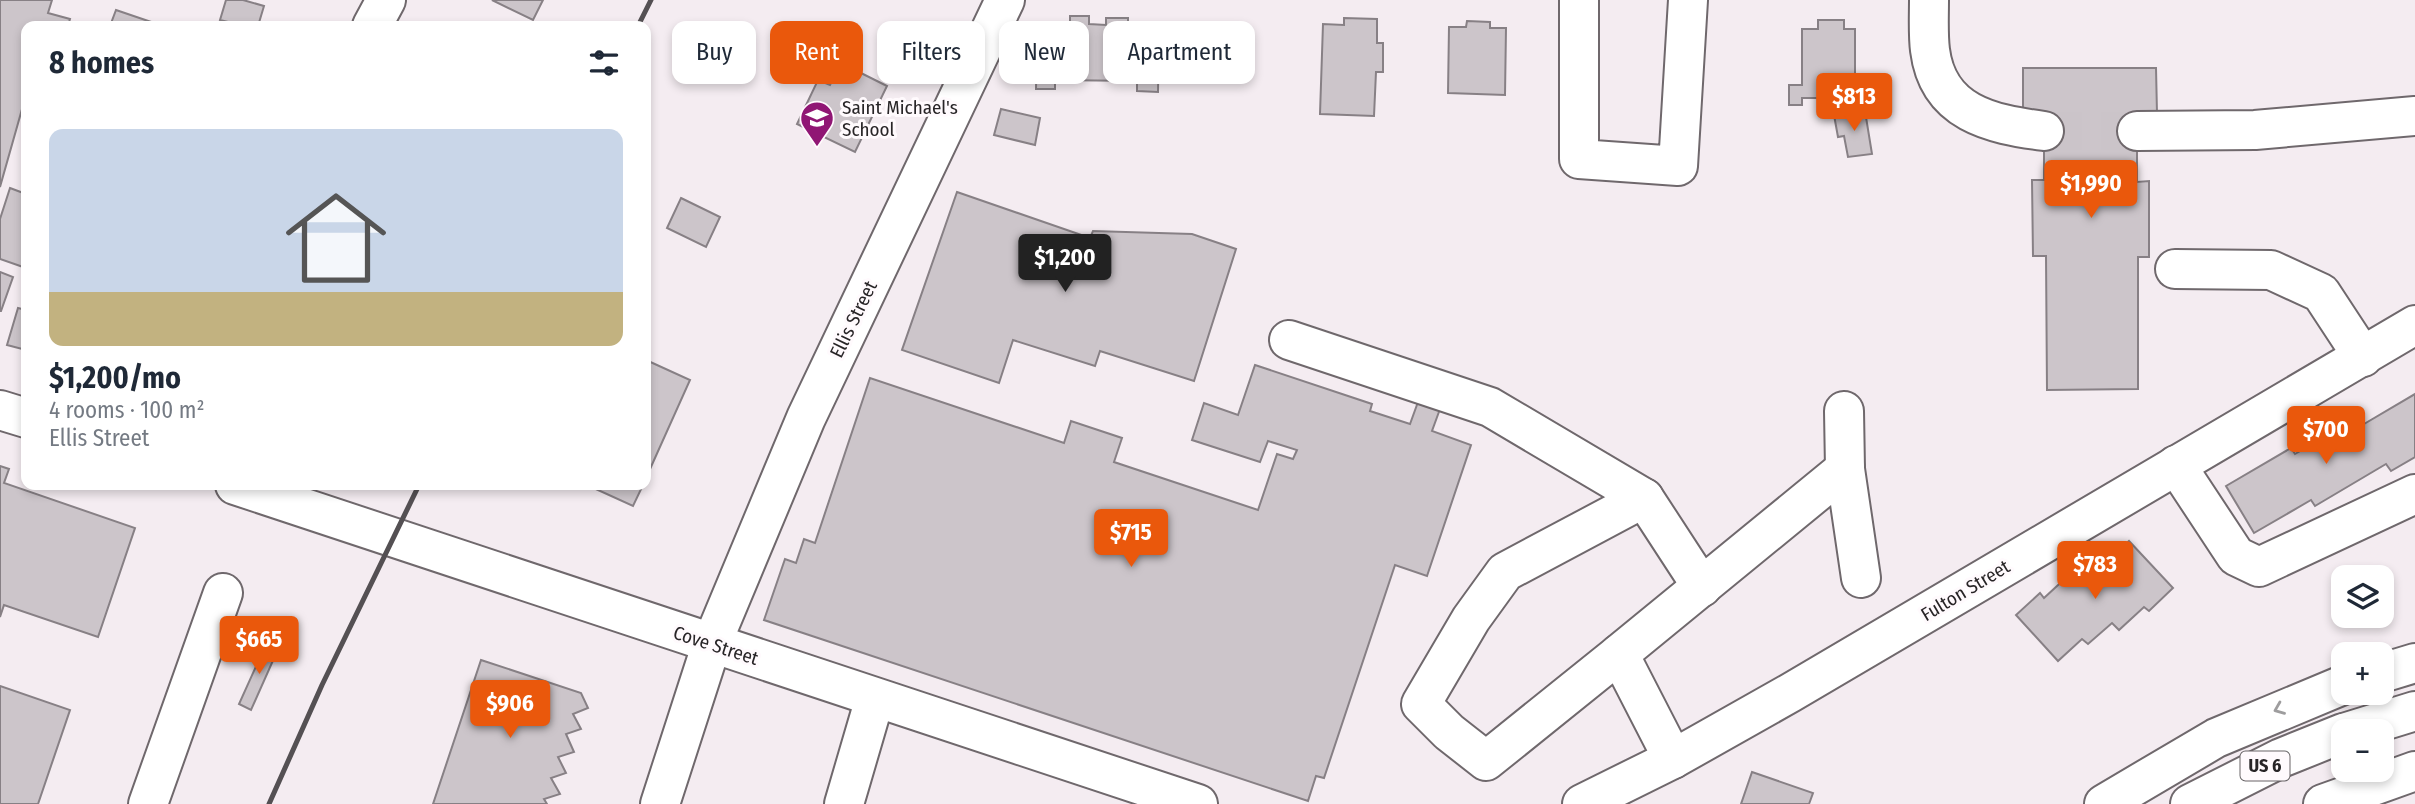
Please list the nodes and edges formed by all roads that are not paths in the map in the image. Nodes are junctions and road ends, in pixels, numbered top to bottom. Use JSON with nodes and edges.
{"nodes":[{"id":1,"x":386,"y":0,"type":"edge"},
{"id":2,"x":1005,"y":0,"type":"edge"},
{"id":3,"x":1579,"y":0,"type":"edge"},
{"id":4,"x":1688,"y":0,"type":"edge"},
{"id":5,"x":1929,"y":0,"type":"edge"},
{"id":6,"x":375,"y":21,"type":"edge"},
{"id":7,"x":2415,"y":116,"type":"edge"},
{"id":8,"x":2044,"y":131,"type":"tunnel mouth"},
{"id":9,"x":2137,"y":131,"type":"tunnel mouth"},
{"id":10,"x":2175,"y":269,"type":"dead end"},
{"id":11,"x":2415,"y":325,"type":"edge"},
{"id":12,"x":1289,"y":340,"type":"dead end"},
{"id":13,"x":2363,"y":357,"type":"junction"},
{"id":14,"x":0,"y":410,"type":"edge"},
{"id":15,"x":1844,"y":411,"type":"dead end"},
{"id":16,"x":21,"y":416,"type":"edge"},
{"id":17,"x":2176,"y":465,"type":"junction"},
{"id":18,"x":1845,"y":469,"type":"junction"},
{"id":19,"x":250,"y":490,"type":"edge"},
{"id":20,"x":2415,"y":494,"type":"edge"},
{"id":21,"x":1644,"y":498,"type":"junction"},
{"id":22,"x":1861,"y":578,"type":"dead end"},
{"id":23,"x":1702,"y":587,"type":"junction"},
{"id":24,"x":223,"y":593,"type":"dead end"},
{"id":25,"x":712,"y":643,"type":"junction"},
{"id":26,"x":1619,"y":654,"type":"junction"},
{"id":27,"x":2415,"y":663,"type":"edge"},
{"id":28,"x":2394,"y":669,"type":"edge"},
{"id":29,"x":2331,"y":690,"type":"edge"},
{"id":30,"x":875,"y":698,"type":"junction"},
{"id":31,"x":2415,"y":711,"type":"edge"},
{"id":32,"x":2388,"y":719,"type":"edge"},
{"id":33,"x":2331,"y":738,"type":"edge"},
{"id":34,"x":1673,"y":759,"type":"junction"},
{"id":35,"x":2415,"y":771,"type":"edge"},
{"id":36,"x":1110,"y":791,"type":"edge"},
{"id":37,"x":148,"y":804,"type":"edge"},
{"id":38,"x":660,"y":804,"type":"edge"},
{"id":39,"x":844,"y":804,"type":"edge"},
{"id":40,"x":1198,"y":804,"type":"edge"},
{"id":41,"x":1582,"y":804,"type":"edge"},
{"id":42,"x":2104,"y":804,"type":"edge"},
{"id":43,"x":2190,"y":804,"type":"edge"},
{"id":44,"x":2323,"y":804,"type":"edge"}],
"edges":[{"from":1,"to":6,"type":"main road"},
{"from":2,"to":25,"type":"main road","name":"Ellis Street"},
{"from":3,"to":4,"type":"main road"},
{"from":5,"to":8,"type":"main road"},
{"from":7,"to":9,"type":"main road"},
{"from":10,"to":13,"type":"main road"},
{"from":11,"to":13,"type":"main road","name":"Fulton Street"},
{"from":12,"to":21,"type":"main road"},
{"from":13,"to":17,"type":"main road","name":"Fulton Street"},
{"from":14,"to":16,"type":"main road"},
{"from":15,"to":18,"type":"main road"},
{"from":17,"to":20,"type":"main road"},
{"from":17,"to":34,"type":"main road","name":"Fulton Street"},
{"from":18,"to":22,"type":"main road"},
{"from":18,"to":23,"type":"main road"},
{"from":19,"to":25,"type":"main road","name":"Cove Street"},
{"from":21,"to":23,"type":"main road"},
{"from":21,"to":26,"type":"main road"},
{"from":23,"to":26,"type":"main road"},
{"from":24,"to":37,"type":"main road"},
{"from":25,"to":30,"type":"main road","name":"Cove Street"},
{"from":25,"to":38,"type":"main road","name":"Ellis Street"},
{"from":26,"to":34,"type":"main road"},
{"from":27,"to":28,"type":"main road"},
{"from":29,"to":42,"type":"main road","one_way":true},
{"from":30,"to":36,"type":"main road","name":"Cove Street"},
{"from":30,"to":39,"type":"main road"},
{"from":31,"to":32,"type":"main road","number":"US 6"},
{"from":33,"to":43,"type":"main road","number":"US 6"},
{"from":34,"to":41,"type":"main road","name":"Fulton Street"},
{"from":35,"to":44,"type":"main road"},
{"from":36,"to":40,"type":"main road","name":"Cove Street"}]}
